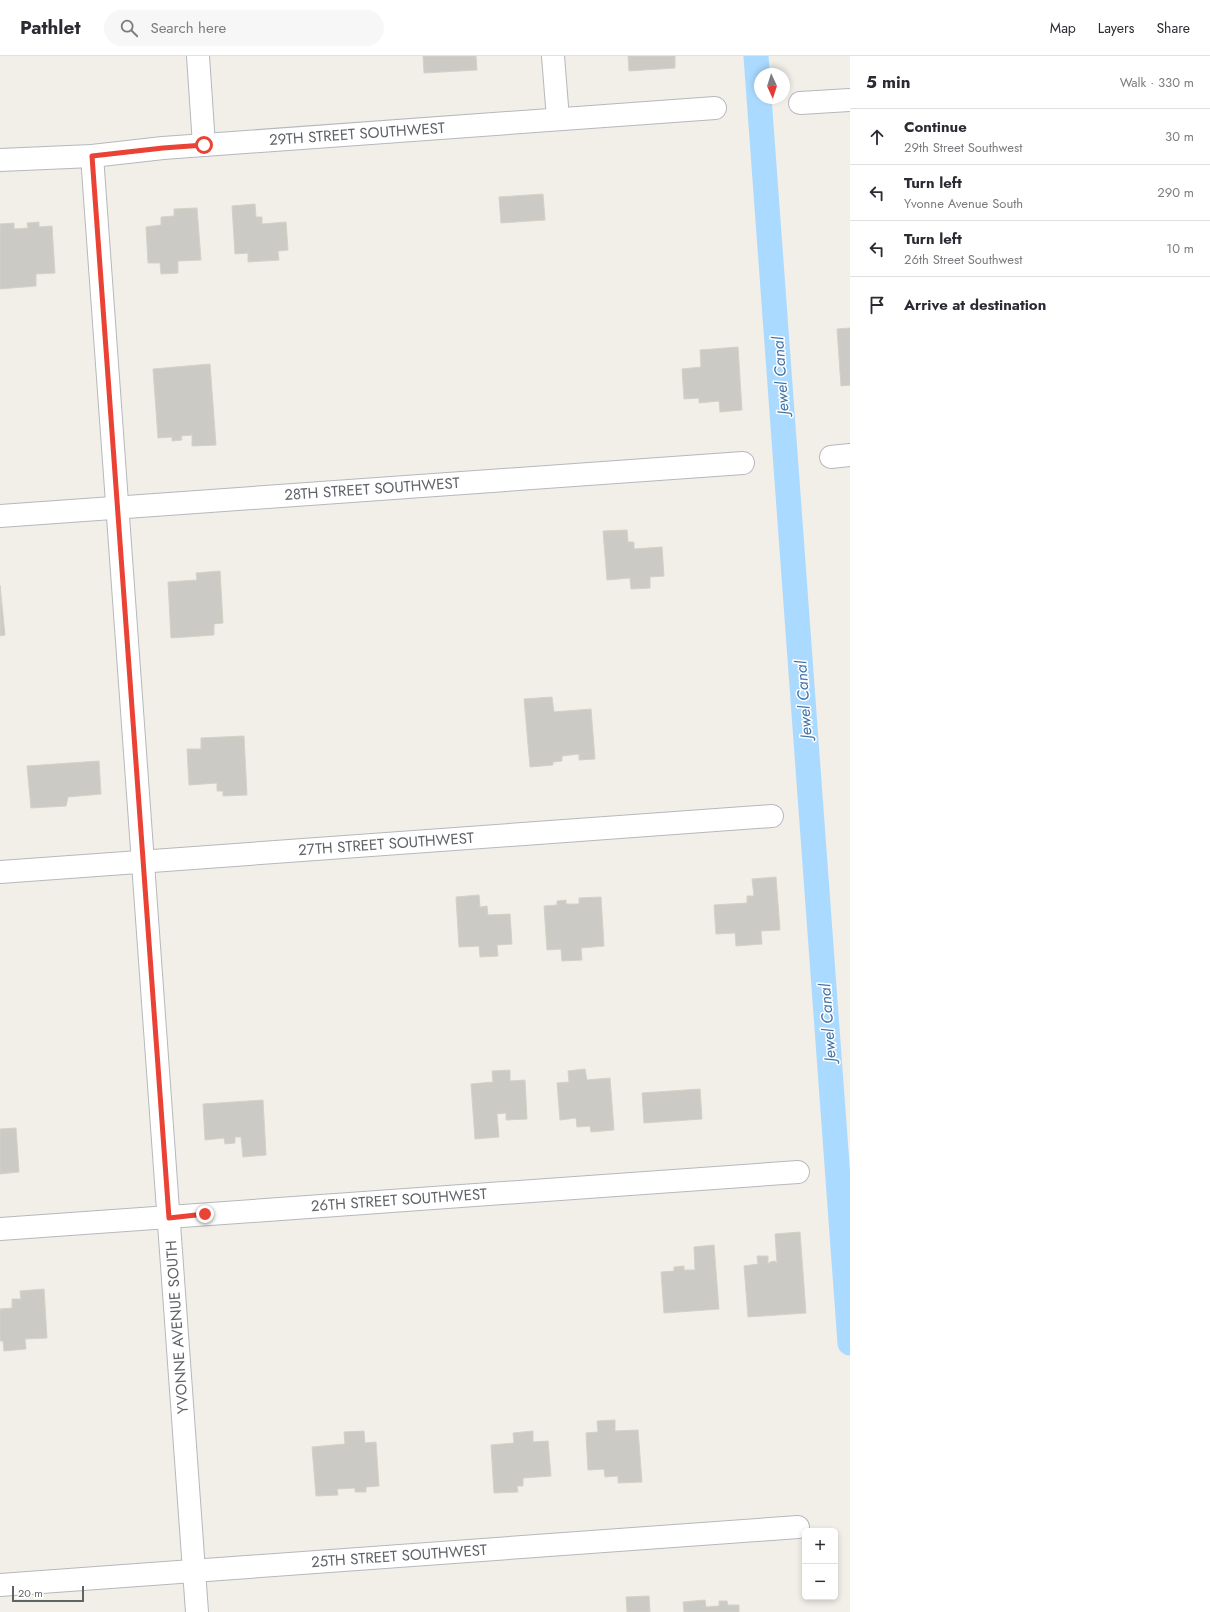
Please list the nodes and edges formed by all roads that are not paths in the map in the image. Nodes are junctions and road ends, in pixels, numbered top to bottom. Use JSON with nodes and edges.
{"nodes":[{"id":1,"x":198,"y":56,"type":"edge"},
{"id":2,"x":553,"y":56,"type":"edge"},
{"id":3,"x":850,"y":100,"type":"edge"},
{"id":4,"x":800,"y":103,"type":"dead end"},
{"id":5,"x":715,"y":108,"type":"dead end"},
{"id":6,"x":558,"y":119,"type":"junction"},
{"id":7,"x":204,"y":145,"type":"junction"},
{"id":8,"x":92,"y":156,"type":"junction"},
{"id":9,"x":0,"y":160,"type":"edge"},
{"id":10,"x":743,"y":462,"type":"dead end"},
{"id":11,"x":117,"y":508,"type":"junction"},
{"id":12,"x":0,"y":516,"type":"edge"},
{"id":13,"x":772,"y":816,"type":"dead end"},
{"id":14,"x":143,"y":862,"type":"junction"},
{"id":15,"x":0,"y":872,"type":"edge"},
{"id":16,"x":798,"y":1172,"type":"dead end"},
{"id":17,"x":169,"y":1218,"type":"junction"},
{"id":18,"x":0,"y":1229,"type":"edge"},
{"id":19,"x":798,"y":1527,"type":"dead end"},
{"id":20,"x":194,"y":1571,"type":"junction"},
{"id":21,"x":0,"y":1585,"type":"edge"},
{"id":22,"x":197,"y":1612,"type":"edge"}],
"edges":[{"from":1,"to":7,"type":"street"},
{"from":2,"to":6,"type":"street"},
{"from":3,"to":4,"type":"street"},
{"from":5,"to":6,"type":"street","name":"29TH STREET SOUTHWEST"},
{"from":6,"to":7,"type":"street","name":"29TH STREET SOUTHWEST"},
{"from":7,"to":8,"type":"street","name":"29TH STREET SOUTHWEST"},
{"from":8,"to":9,"type":"street","name":"29TH STREET SOUTHWEST"},
{"from":8,"to":11,"type":"street","name":"YVONNE AVENUE SOUTH"},
{"from":10,"to":11,"type":"street","name":"28TH STREET SOUTHWEST"},
{"from":11,"to":12,"type":"street","name":"28TH STREET SOUTHWEST"},
{"from":11,"to":14,"type":"street","name":"YVONNE AVENUE SOUTH"},
{"from":13,"to":14,"type":"street","name":"27TH STREET SOUTHWEST"},
{"from":14,"to":15,"type":"street","name":"27TH STREET SOUTHWEST"},
{"from":14,"to":17,"type":"street","name":"YVONNE AVENUE SOUTH"},
{"from":16,"to":17,"type":"street","name":"26TH STREET SOUTHWEST"},
{"from":17,"to":18,"type":"street","name":"26TH STREET SOUTHWEST"},
{"from":17,"to":20,"type":"street","name":"YVONNE AVENUE SOUTH"},
{"from":19,"to":20,"type":"street","name":"25TH STREET SOUTHWEST"},
{"from":20,"to":21,"type":"street","name":"25TH STREET SOUTHWEST"},
{"from":20,"to":22,"type":"street","name":"YVONNE AVENUE SOUTH"}]}
